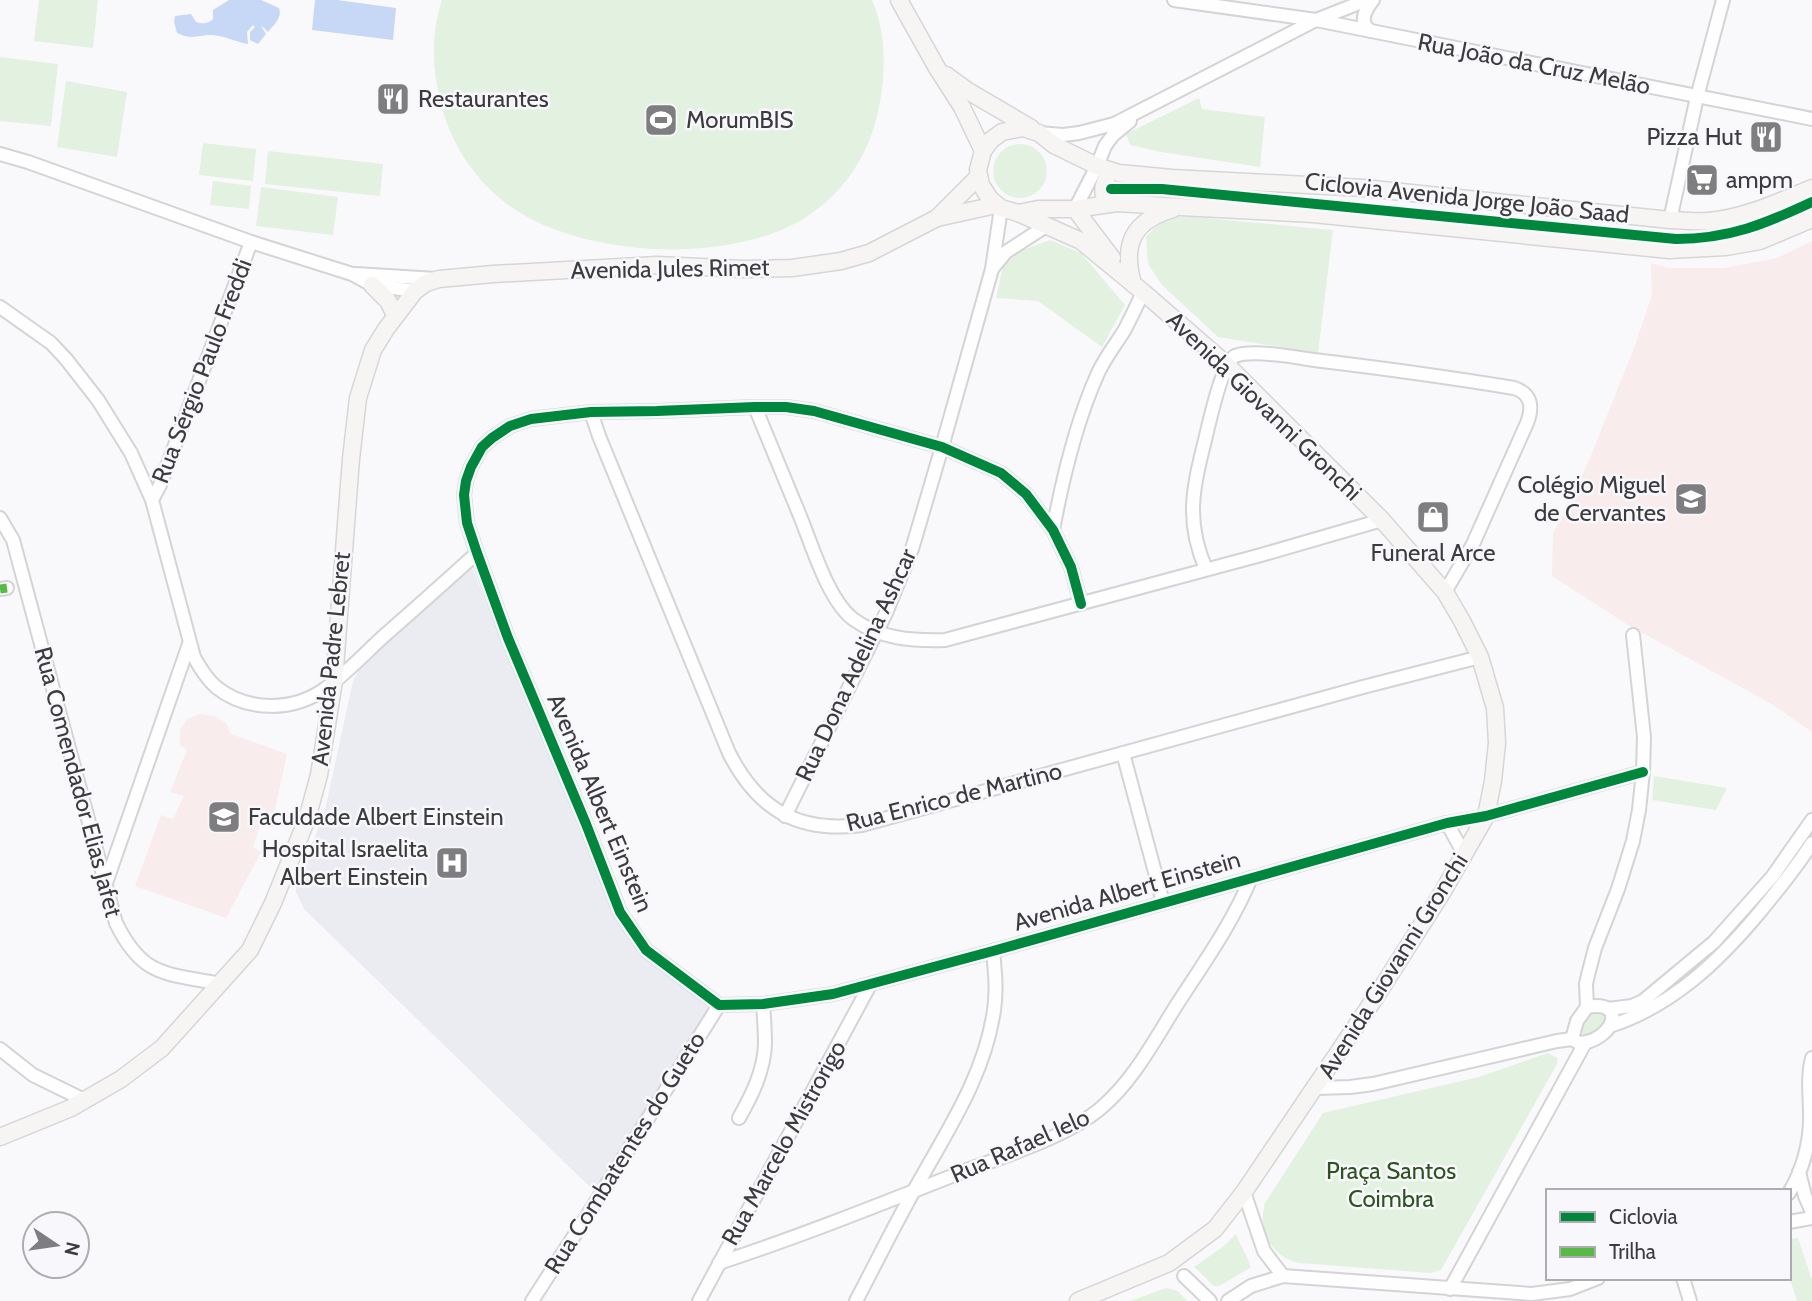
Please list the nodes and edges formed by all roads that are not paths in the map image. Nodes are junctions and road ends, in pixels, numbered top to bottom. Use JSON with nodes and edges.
{"nodes":[{"id":1,"x":899,"y":0,"type":"edge"},
{"id":2,"x":1174,"y":0,"type":"edge"},
{"id":3,"x":1367,"y":0,"type":"edge"},
{"id":4,"x":1373,"y":0,"type":"edge"},
{"id":5,"x":1723,"y":0,"type":"edge"},
{"id":6,"x":1315,"y":20,"type":"junction"},
{"id":7,"x":1371,"y":32,"type":"junction"},
{"id":8,"x":937,"y":68,"type":"junction"},
{"id":9,"x":1697,"y":97,"type":"junction"},
{"id":10,"x":1146,"y":108,"type":"junction"},
{"id":11,"x":1812,"y":118,"type":"edge"},
{"id":12,"x":1038,"y":132,"type":"junction"},
{"id":13,"x":983,"y":151,"type":"junction"},
{"id":14,"x":0,"y":154,"type":"edge"},
{"id":15,"x":1104,"y":168,"type":"junction"},
{"id":16,"x":979,"y":176,"type":"junction"},
{"id":17,"x":1320,"y":186,"type":"junction"},
{"id":18,"x":1812,"y":188,"type":"edge"},
{"id":19,"x":1109,"y":204,"type":"junction"},
{"id":20,"x":1181,"y":206,"type":"junction"},
{"id":21,"x":999,"y":207,"type":"junction"},
{"id":22,"x":1075,"y":209,"type":"junction"},
{"id":23,"x":1018,"y":213,"type":"junction"},
{"id":24,"x":1313,"y":214,"type":"junction"},
{"id":25,"x":937,"y":218,"type":"junction"},
{"id":26,"x":1812,"y":219,"type":"edge"},
{"id":27,"x":1670,"y":220,"type":"junction"},
{"id":28,"x":1046,"y":226,"type":"junction"},
{"id":29,"x":251,"y":242,"type":"junction"},
{"id":30,"x":992,"y":269,"type":"junction"},
{"id":31,"x":352,"y":274,"type":"junction"},
{"id":32,"x":439,"y":279,"type":"junction"},
{"id":33,"x":372,"y":285,"type":"junction"},
{"id":34,"x":1138,"y":288,"type":"junction"},
{"id":35,"x":415,"y":291,"type":"junction"},
{"id":36,"x":0,"y":307,"type":"edge"},
{"id":37,"x":395,"y":315,"type":"junction"},
{"id":38,"x":1226,"y":364,"type":"junction"},
{"id":39,"x":755,"y":407,"type":"junction"},
{"id":40,"x":591,"y":411,"type":"junction"},
{"id":41,"x":942,"y":447,"type":"junction"},
{"id":42,"x":152,"y":500,"type":"junction"},
{"id":43,"x":0,"y":518,"type":"edge"},
{"id":44,"x":1382,"y":520,"type":"junction"},
{"id":45,"x":1053,"y":530,"type":"junction"},
{"id":46,"x":477,"y":553,"type":"junction"},
{"id":47,"x":1206,"y":569,"type":"junction"},
{"id":48,"x":1445,"y":592,"type":"junction"},
{"id":49,"x":1081,"y":604,"type":"junction"},
{"id":50,"x":876,"y":632,"type":"junction"},
{"id":51,"x":1633,"y":635,"type":"dead end"},
{"id":52,"x":189,"y":644,"type":"junction"},
{"id":53,"x":1480,"y":657,"type":"junction"},
{"id":54,"x":334,"y":681,"type":"junction"},
{"id":55,"x":1123,"y":753,"type":"junction"},
{"id":56,"x":1643,"y":772,"type":"junction"},
{"id":57,"x":785,"y":816,"type":"junction"},
{"id":58,"x":1486,"y":816,"type":"junction"},
{"id":59,"x":1812,"y":820,"type":"edge"},
{"id":60,"x":1447,"y":823,"type":"junction"},
{"id":61,"x":1812,"y":843,"type":"edge"},
{"id":62,"x":1464,"y":854,"type":"junction"},
{"id":63,"x":1251,"y":878,"type":"junction"},
{"id":64,"x":106,"y":883,"type":"junction"},
{"id":65,"x":1163,"y":902,"type":"junction"},
{"id":66,"x":993,"y":951,"type":"junction"},
{"id":67,"x":221,"y":984,"type":"junction"},
{"id":68,"x":870,"y":985,"type":"junction"},
{"id":69,"x":763,"y":1004,"type":"junction"},
{"id":70,"x":719,"y":1005,"type":"junction"},
{"id":71,"x":1587,"y":1007,"type":"junction"},
{"id":72,"x":1610,"y":1016,"type":"junction"},
{"id":73,"x":1578,"y":1041,"type":"junction"},
{"id":74,"x":0,"y":1049,"type":"edge"},
{"id":75,"x":1812,"y":1058,"type":"edge"},
{"id":76,"x":1316,"y":1088,"type":"junction"},
{"id":77,"x":84,"y":1100,"type":"junction"},
{"id":78,"x":739,"y":1118,"type":"dead end"},
{"id":79,"x":0,"y":1137,"type":"edge"},
{"id":80,"x":1799,"y":1171,"type":"junction"},
{"id":81,"x":1791,"y":1189,"type":"edge"},
{"id":82,"x":913,"y":1192,"type":"junction"},
{"id":83,"x":1244,"y":1192,"type":"junction"},
{"id":84,"x":1808,"y":1194,"type":"edge"},
{"id":85,"x":1812,"y":1215,"type":"edge"},
{"id":86,"x":1791,"y":1221,"type":"edge"},
{"id":87,"x":719,"y":1263,"type":"junction"},
{"id":88,"x":1184,"y":1276,"type":"dead end"},
{"id":89,"x":1283,"y":1276,"type":"junction"},
{"id":90,"x":1593,"y":1280,"type":"edge"},
{"id":91,"x":1684,"y":1280,"type":"edge"},
{"id":92,"x":1451,"y":1289,"type":"junction"},
{"id":93,"x":1532,"y":1298,"type":"edge"},
{"id":94,"x":531,"y":1301,"type":"edge"},
{"id":95,"x":699,"y":1301,"type":"edge"},
{"id":96,"x":856,"y":1301,"type":"edge"},
{"id":97,"x":1078,"y":1301,"type":"edge"},
{"id":98,"x":1210,"y":1301,"type":"edge"},
{"id":99,"x":1228,"y":1301,"type":"edge"},
{"id":100,"x":1690,"y":1301,"type":"edge"}],
"edges":[{"from":1,"to":8,"type":"main road"},
{"from":2,"to":6,"type":"street","name":"Rua João da Cruz Melão"},
{"from":3,"to":6,"type":"street"},
{"from":4,"to":7,"type":"street"},
{"from":5,"to":9,"type":"street"},
{"from":6,"to":7,"type":"street","name":"Rua João da Cruz Melão"},
{"from":6,"to":10,"type":"street"},
{"from":7,"to":9,"type":"street","name":"Rua João da Cruz Melão"},
{"from":8,"to":12,"type":"main road"},
{"from":8,"to":13,"type":"main road"},
{"from":9,"to":11,"type":"street","name":"Rua João da Cruz Melão"},
{"from":9,"to":27,"type":"street"},
{"from":10,"to":12,"type":"street"},
{"from":10,"to":15,"type":"street"},
{"from":12,"to":13,"type":"main road"},
{"from":12,"to":15,"type":"main road"},
{"from":13,"to":16,"type":"main road"},
{"from":14,"to":29,"type":"street","name":"Avenida Jules Rimet"},
{"from":15,"to":17,"type":"main road"},
{"from":15,"to":19,"type":"main road"},
{"from":15,"to":22,"type":"street"},
{"from":16,"to":21,"type":"main road"},
{"from":16,"to":25,"type":"main road","name":"Avenida Jules Rimet"},
{"from":17,"to":24,"type":"main road"},
{"from":17,"to":27,"type":"main road"},
{"from":18,"to":27,"type":"main road"},
{"from":19,"to":20,"type":"main road"},
{"from":19,"to":22,"type":"main road"},
{"from":20,"to":24,"type":"main road"},
{"from":20,"to":34,"type":"main road"},
{"from":21,"to":23,"type":"main road","name":"Avenida Giovanni Gronchi"},
{"from":21,"to":25,"type":"main road","name":"Avenida Jules Rimet"},
{"from":21,"to":30,"type":"street","name":"Rua Dona Adelina Ashcar"},
{"from":22,"to":23,"type":"main road"},
{"from":22,"to":34,"type":"main road","name":"Avenida Giovanni Gronchi"},
{"from":23,"to":28,"type":"main road","name":"Avenida Giovanni Gronchi"},
{"from":24,"to":26,"type":"main road"},
{"from":25,"to":32,"type":"main road","name":"Avenida Jules Rimet"},
{"from":28,"to":30,"type":"street"},
{"from":28,"to":34,"type":"main road","name":"Avenida Giovanni Gronchi"},
{"from":29,"to":31,"type":"street","name":"Avenida Jules Rimet"},
{"from":29,"to":42,"type":"street","name":"Rua Sérgio Paulo Freddi"},
{"from":30,"to":41,"type":"street","name":"Rua Dona Adelina Ashcar"},
{"from":31,"to":32,"type":"street","name":"Avenida Jules Rimet"},
{"from":31,"to":33,"type":"street","name":"Avenida Jules Rimet"},
{"from":32,"to":35,"type":"main road","name":"Avenida Padre Lebret"},
{"from":33,"to":35,"type":"street","name":"Avenida Jules Rimet"},
{"from":33,"to":37,"type":"main road"},
{"from":34,"to":38,"type":"main road","name":"Avenida Giovanni Gronchi"},
{"from":34,"to":45,"type":"street"},
{"from":35,"to":37,"type":"main road","name":"Avenida Padre Lebret"},
{"from":36,"to":42,"type":"street"},
{"from":37,"to":54,"type":"main road","name":"Avenida Padre Lebret"},
{"from":38,"to":44,"type":"main road","name":"Avenida Giovanni Gronchi"},
{"from":38,"to":47,"type":"street"},
{"from":38,"to":48,"type":"street"},
{"from":39,"to":40,"type":"street","name":"Avenida Albert Einstein"},
{"from":39,"to":41,"type":"street","name":"Avenida Albert Einstein"},
{"from":39,"to":50,"type":"street"},
{"from":40,"to":46,"type":"street","name":"Avenida Albert Einstein"},
{"from":40,"to":57,"type":"street","name":"Rua Enrico de Martino"},
{"from":41,"to":45,"type":"street","name":"Avenida Albert Einstein"},
{"from":41,"to":50,"type":"street","name":"Rua Dona Adelina Ashcar"},
{"from":42,"to":52,"type":"street"},
{"from":43,"to":64,"type":"street","name":"Rua Comendador Elias Jafet"},
{"from":44,"to":47,"type":"street"},
{"from":44,"to":48,"type":"main road","name":"Avenida Giovanni Gronchi"},
{"from":45,"to":49,"type":"street","name":"Avenida Albert Einstein"},
{"from":46,"to":54,"type":"street"},
{"from":46,"to":70,"type":"street","name":"Avenida Albert Einstein"},
{"from":47,"to":49,"type":"street"},
{"from":48,"to":53,"type":"main road","name":"Avenida Giovanni Gronchi"},
{"from":49,"to":50,"type":"street"},
{"from":50,"to":57,"type":"street","name":"Rua Dona Adelina Ashcar"},
{"from":51,"to":56,"type":"street"},
{"from":52,"to":54,"type":"street"},
{"from":52,"to":64,"type":"street"},
{"from":53,"to":55,"type":"street","name":"Rua Enrico de Martino"},
{"from":53,"to":58,"type":"main road","name":"Avenida Giovanni Gronchi"},
{"from":54,"to":67,"type":"main road","name":"Avenida Padre Lebret"},
{"from":55,"to":57,"type":"street","name":"Rua Enrico de Martino"},
{"from":55,"to":65,"type":"street"},
{"from":56,"to":58,"type":"street","name":"Avenida Albert Einstein"},
{"from":56,"to":71,"type":"street"},
{"from":58,"to":60,"type":"street","name":"Avenida Albert Einstein"},
{"from":58,"to":62,"type":"main road","name":"Avenida Giovanni Gronchi"},
{"from":59,"to":72,"type":"street"},
{"from":60,"to":62,"type":"street"},
{"from":60,"to":63,"type":"street","name":"Avenida Albert Einstein"},
{"from":61,"to":72,"type":"street"},
{"from":62,"to":76,"type":"main road","name":"Avenida Giovanni Gronchi"},
{"from":63,"to":65,"type":"street","name":"Avenida Albert Einstein"},
{"from":63,"to":82,"type":"street","name":"Rua Rafael Ielo"},
{"from":64,"to":67,"type":"street","name":"Rua Comendador Elias Jafet"},
{"from":65,"to":66,"type":"street","name":"Avenida Albert Einstein"},
{"from":66,"to":68,"type":"street","name":"Avenida Albert Einstein"},
{"from":66,"to":82,"type":"street"},
{"from":67,"to":77,"type":"main road","name":"Avenida Padre Lebret"},
{"from":68,"to":69,"type":"street","name":"Avenida Albert Einstein"},
{"from":68,"to":87,"type":"street","name":"Rua Marcelo Mistrorigo"},
{"from":69,"to":70,"type":"street","name":"Avenida Albert Einstein"},
{"from":69,"to":78,"type":"street"},
{"from":70,"to":94,"type":"street","name":"Rua Combatentes do Gueto"},
{"from":71,"to":72,"type":"street"},
{"from":71,"to":73,"type":"street"},
{"from":72,"to":73,"type":"street"},
{"from":73,"to":76,"type":"street"},
{"from":73,"to":92,"type":"street"},
{"from":74,"to":77,"type":"street"},
{"from":75,"to":80,"type":"street"},
{"from":76,"to":83,"type":"main road","name":"Avenida Giovanni Gronchi"},
{"from":77,"to":79,"type":"main road","name":"Avenida Padre Lebret"},
{"from":80,"to":81,"type":"street"},
{"from":80,"to":84,"type":"street"},
{"from":82,"to":87,"type":"street","name":"Rua Rafael Ielo"},
{"from":82,"to":96,"type":"street"},
{"from":83,"to":89,"type":"street"},
{"from":83,"to":97,"type":"main road","name":"Avenida Giovanni Gronchi"},
{"from":84,"to":85,"type":"street"},
{"from":85,"to":86,"type":"street"},
{"from":87,"to":95,"type":"street","name":"Rua Marcelo Mistrorigo"},
{"from":88,"to":98,"type":"street"},
{"from":89,"to":92,"type":"street"},
{"from":89,"to":99,"type":"street"},
{"from":90,"to":93,"type":"street"},
{"from":91,"to":100,"type":"street"},
{"from":92,"to":93,"type":"street"}]}
